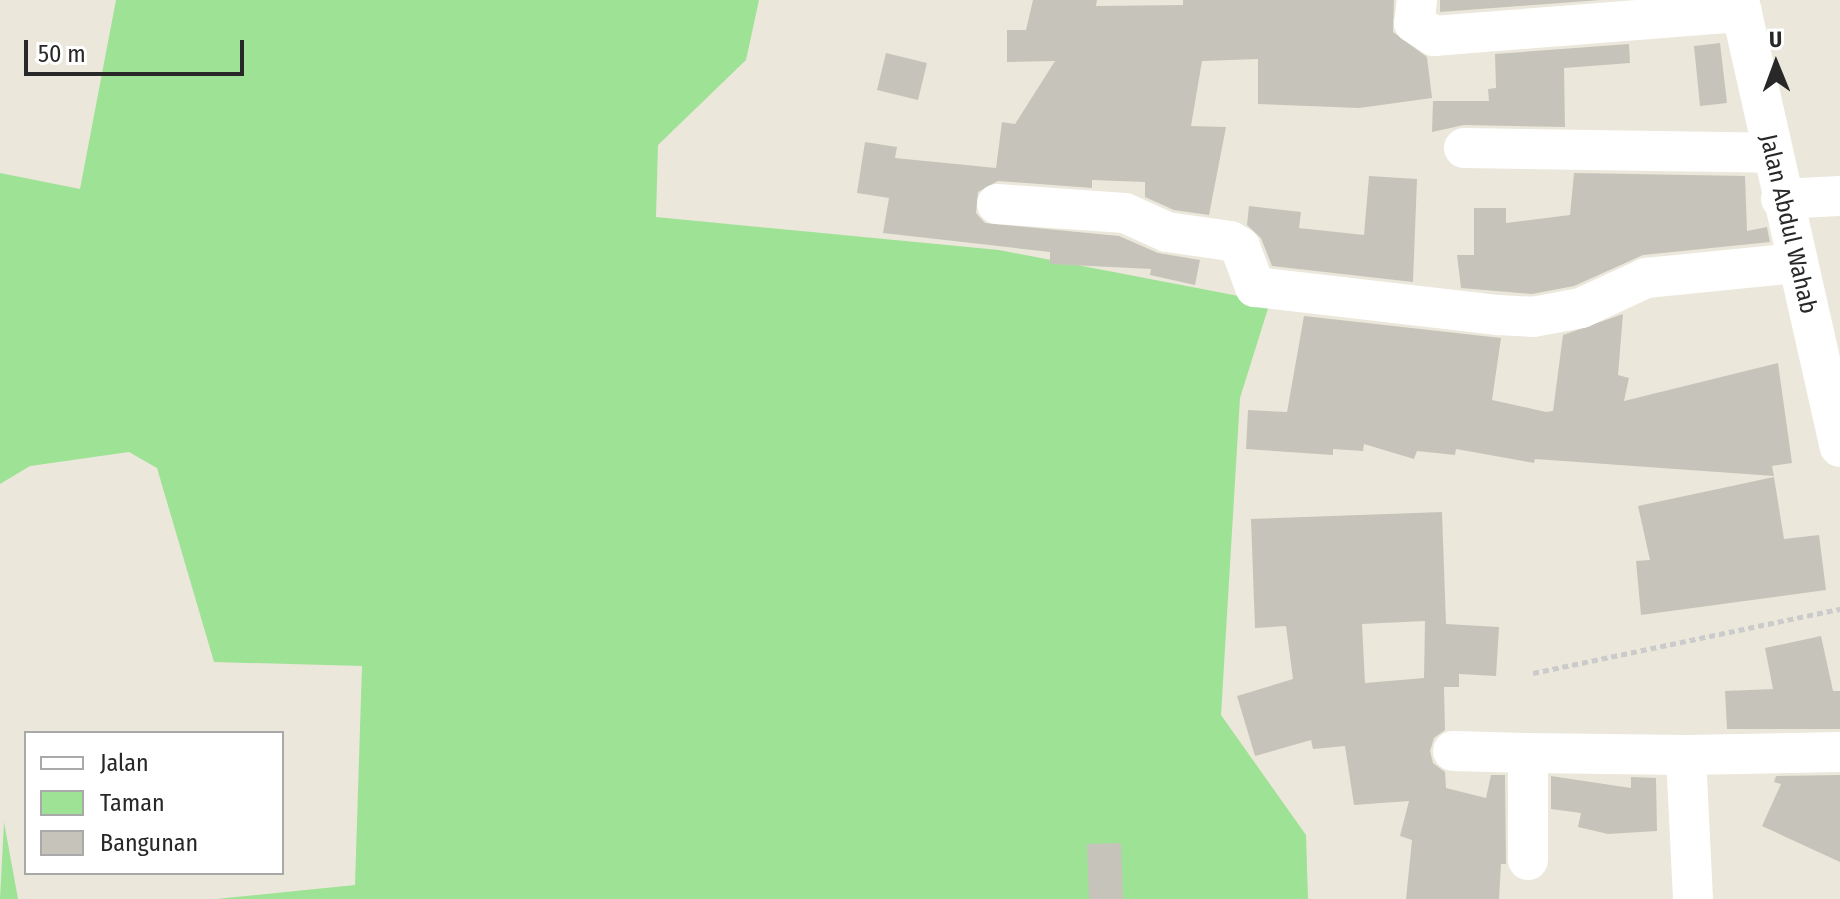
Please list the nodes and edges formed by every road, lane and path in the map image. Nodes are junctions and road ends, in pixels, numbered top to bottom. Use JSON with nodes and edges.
{"nodes":[{"id":1,"x":1417,"y":0,"type":"edge"},
{"id":2,"x":1740,"y":6,"type":"edge"},
{"id":3,"x":1464,"y":148,"type":"dead end"},
{"id":4,"x":1772,"y":153,"type":"junction"},
{"id":5,"x":1840,"y":196,"type":"edge"},
{"id":6,"x":1781,"y":199,"type":"junction"},
{"id":7,"x":997,"y":204,"type":"dead end"},
{"id":8,"x":1796,"y":263,"type":"junction"},
{"id":9,"x":1840,"y":447,"type":"edge"},
{"id":10,"x":1840,"y":609,"type":"edge"},
{"id":11,"x":1533,"y":673,"type":"dead end"},
{"id":12,"x":1453,"y":751,"type":"dead end"},
{"id":13,"x":1840,"y":752,"type":"edge"},
{"id":14,"x":1528,"y":753,"type":"junction"},
{"id":15,"x":1686,"y":755,"type":"junction"},
{"id":16,"x":1528,"y":860,"type":"dead end"},
{"id":17,"x":1693,"y":899,"type":"edge"}],
"edges":[{"from":1,"to":2,"type":"street"},
{"from":2,"to":4,"type":"street","name":"Jalan Abdul Wahab"},
{"from":3,"to":4,"type":"street"},
{"from":4,"to":6,"type":"street","name":"Jalan Abdul Wahab"},
{"from":5,"to":6,"type":"street"},
{"from":6,"to":8,"type":"street","name":"Jalan Abdul Wahab"},
{"from":7,"to":8,"type":"street"},
{"from":8,"to":9,"type":"street","name":"Jalan Abdul Wahab"},
{"from":10,"to":11,"type":"path"},
{"from":12,"to":14,"type":"street"},
{"from":13,"to":15,"type":"street"},
{"from":14,"to":15,"type":"street"},
{"from":14,"to":16,"type":"street"},
{"from":15,"to":17,"type":"street"}]}
